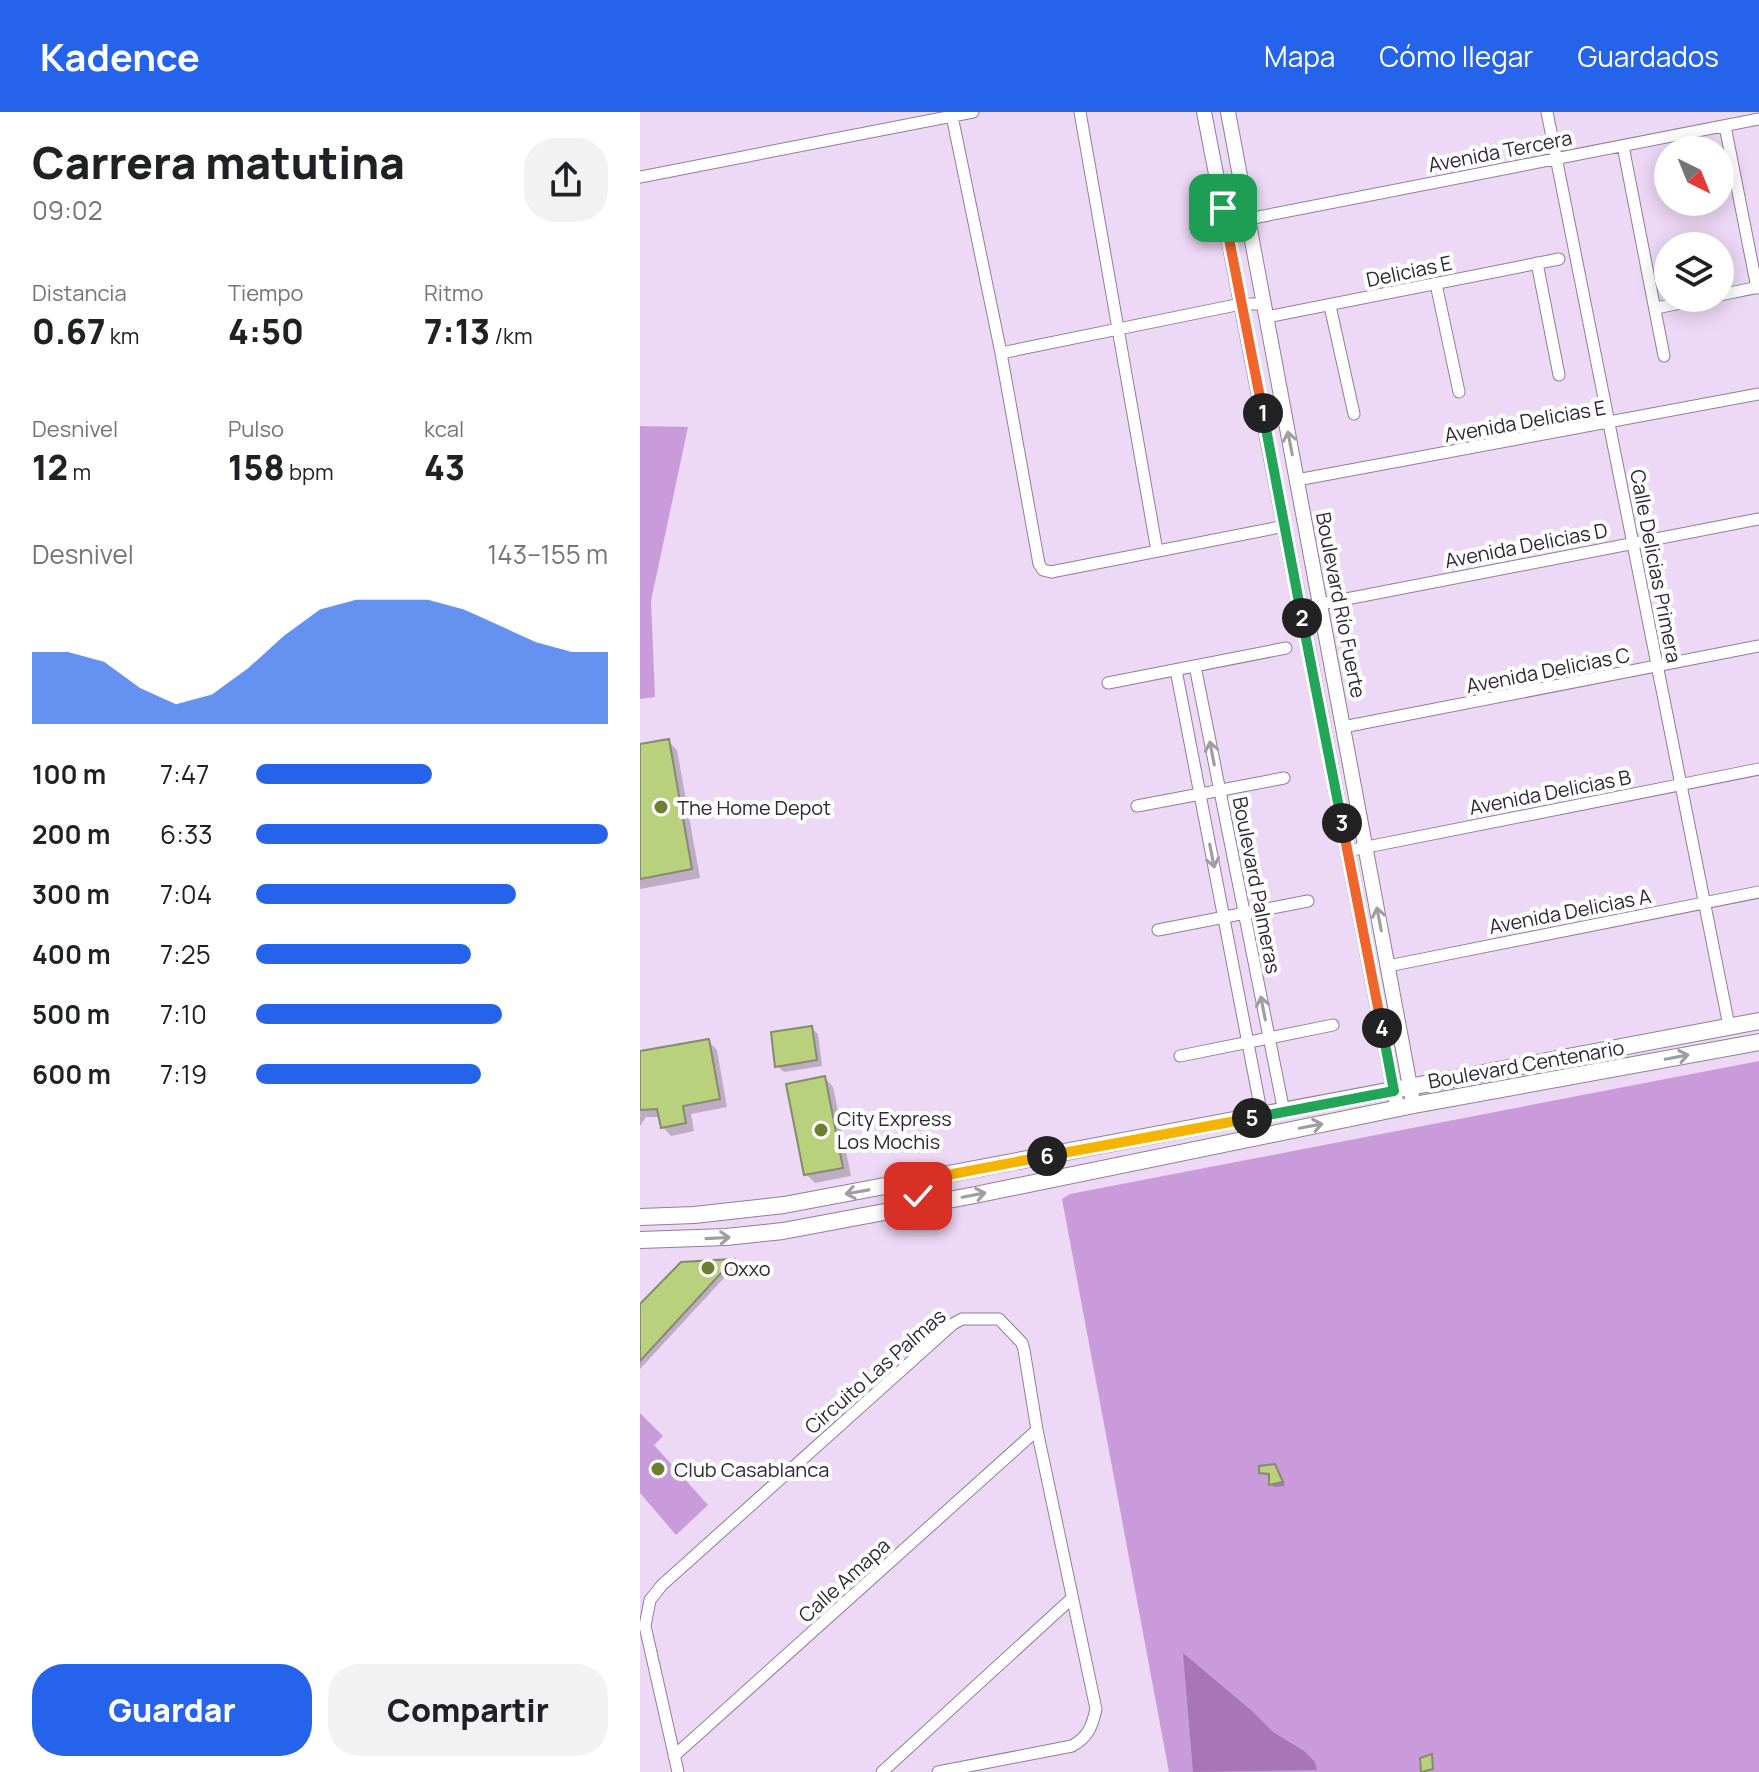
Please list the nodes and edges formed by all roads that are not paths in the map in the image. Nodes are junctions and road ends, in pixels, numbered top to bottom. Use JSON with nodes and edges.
{"nodes":[{"id":1,"x":973,"y":112,"type":"edge"},
{"id":2,"x":1080,"y":112,"type":"edge"},
{"id":3,"x":1204,"y":112,"type":"edge"},
{"id":4,"x":1228,"y":112,"type":"edge"},
{"id":5,"x":1547,"y":112,"type":"edge"},
{"id":6,"x":952,"y":116,"type":"junction"},
{"id":7,"x":1759,"y":119,"type":"edge"},
{"id":8,"x":1725,"y":126,"type":"junction"},
{"id":9,"x":1623,"y":146,"type":"junction"},
{"id":10,"x":1557,"y":158,"type":"junction"},
{"id":11,"x":640,"y":177,"type":"edge"},
{"id":12,"x":1248,"y":219,"type":"junction"},
{"id":13,"x":1559,"y":259,"type":"dead end"},
{"id":14,"x":1537,"y":263,"type":"junction"},
{"id":15,"x":1436,"y":284,"type":"junction"},
{"id":16,"x":1758,"y":287,"type":"edge"},
{"id":17,"x":1734,"y":292,"type":"edge"},
{"id":18,"x":1654,"y":298,"type":"edge"},
{"id":19,"x":1241,"y":304,"type":"junction"},
{"id":20,"x":1330,"y":306,"type":"junction"},
{"id":21,"x":1266,"y":311,"type":"junction"},
{"id":22,"x":1657,"y":312,"type":"edge"},
{"id":23,"x":1119,"y":329,"type":"junction"},
{"id":24,"x":1001,"y":353,"type":"junction"},
{"id":25,"x":1664,"y":356,"type":"dead end"},
{"id":26,"x":1559,"y":375,"type":"dead end"},
{"id":27,"x":1459,"y":392,"type":"dead end"},
{"id":28,"x":1759,"y":394,"type":"edge"},
{"id":29,"x":1354,"y":414,"type":"dead end"},
{"id":30,"x":1609,"y":423,"type":"junction"},
{"id":31,"x":1297,"y":480,"type":"junction"},
{"id":32,"x":1759,"y":519,"type":"edge"},
{"id":33,"x":1285,"y":526,"type":"junction"},
{"id":34,"x":1633,"y":543,"type":"junction"},
{"id":35,"x":1157,"y":551,"type":"junction"},
{"id":36,"x":1320,"y":603,"type":"junction"},
{"id":37,"x":1300,"y":608,"type":"junction"},
{"id":38,"x":1759,"y":646,"type":"edge"},
{"id":39,"x":1286,"y":648,"type":"dead end"},
{"id":40,"x":1195,"y":666,"type":"junction"},
{"id":41,"x":1658,"y":667,"type":"junction"},
{"id":42,"x":1176,"y":670,"type":"junction"},
{"id":43,"x":1108,"y":683,"type":"dead end"},
{"id":44,"x":1343,"y":727,"type":"junction"},
{"id":45,"x":1759,"y":769,"type":"edge"},
{"id":46,"x":1284,"y":778,"type":"dead end"},
{"id":47,"x":1681,"y":784,"type":"junction"},
{"id":48,"x":1219,"y":791,"type":"junction"},
{"id":49,"x":1200,"y":794,"type":"junction"},
{"id":50,"x":1137,"y":806,"type":"dead end"},
{"id":51,"x":1366,"y":847,"type":"junction"},
{"id":52,"x":1347,"y":851,"type":"junction"},
{"id":53,"x":1759,"y":892,"type":"edge"},
{"id":54,"x":1308,"y":901,"type":"dead end"},
{"id":55,"x":1705,"y":903,"type":"junction"},
{"id":56,"x":1244,"y":914,"type":"junction"},
{"id":57,"x":1224,"y":918,"type":"junction"},
{"id":58,"x":1158,"y":930,"type":"dead end"},
{"id":59,"x":1388,"y":966,"type":"junction"},
{"id":60,"x":1759,"y":1021,"type":"edge"},
{"id":61,"x":1333,"y":1025,"type":"dead end"},
{"id":62,"x":1729,"y":1026,"type":"junction"},
{"id":63,"x":1269,"y":1037,"type":"junction"},
{"id":64,"x":1248,"y":1042,"type":"junction"},
{"id":65,"x":1759,"y":1042,"type":"edge"},
{"id":66,"x":1180,"y":1056,"type":"dead end"},
{"id":67,"x":1402,"y":1089,"type":"junction"},
{"id":68,"x":1406,"y":1107,"type":"junction"},
{"id":69,"x":1284,"y":1112,"type":"junction"},
{"id":70,"x":1262,"y":1116,"type":"junction"},
{"id":71,"x":921,"y":1180,"type":"junction"},
{"id":72,"x":921,"y":1206,"type":"junction"},
{"id":73,"x":640,"y":1217,"type":"edge"},
{"id":74,"x":640,"y":1240,"type":"edge"},
{"id":75,"x":1037,"y":1430,"type":"junction"},
{"id":76,"x":1071,"y":1599,"type":"junction"},
{"id":77,"x":674,"y":1756,"type":"junction"},
{"id":78,"x":678,"y":1772,"type":"edge"},
{"id":79,"x":882,"y":1772,"type":"edge"},
{"id":80,"x":938,"y":1772,"type":"edge"}],
"edges":[{"from":1,"to":6,"type":"street"},
{"from":2,"to":23,"type":"street"},
{"from":3,"to":19,"type":"street","name":"Boulevard Río Fuerte"},
{"from":4,"to":12,"type":"street","name":"Boulevard Río Fuerte"},
{"from":5,"to":10,"type":"street","name":"Calle Delicias Primera"},
{"from":6,"to":11,"type":"street"},
{"from":6,"to":24,"type":"street"},
{"from":7,"to":8,"type":"street","name":"Avenida Tercera"},
{"from":8,"to":9,"type":"street","name":"Avenida Tercera"},
{"from":8,"to":16,"type":"street"},
{"from":9,"to":10,"type":"street","name":"Avenida Tercera"},
{"from":9,"to":18,"type":"street"},
{"from":10,"to":12,"type":"street","name":"Avenida Tercera"},
{"from":10,"to":30,"type":"street","name":"Calle Delicias Primera"},
{"from":12,"to":21,"type":"street","name":"Boulevard Río Fuerte"},
{"from":13,"to":14,"type":"street","name":"Delicias E"},
{"from":14,"to":15,"type":"street","name":"Delicias E"},
{"from":14,"to":26,"type":"street"},
{"from":15,"to":20,"type":"street","name":"Delicias E"},
{"from":15,"to":27,"type":"street"},
{"from":16,"to":17,"type":"street"},
{"from":19,"to":21,"type":"street","name":"Delicias E"},
{"from":19,"to":23,"type":"street","name":"Delicias E"},
{"from":19,"to":33,"type":"street","name":"Boulevard Río Fuerte"},
{"from":20,"to":21,"type":"street","name":"Delicias E"},
{"from":20,"to":29,"type":"street"},
{"from":31,"to":21,"type":"street","name":"Boulevard Río Fuerte","one_way":true},
{"from":22,"to":25,"type":"street"},
{"from":23,"to":24,"type":"street","name":"Delicias E"},
{"from":23,"to":35,"type":"street"},
{"from":24,"to":35,"type":"street"},
{"from":28,"to":30,"type":"street","name":"Avenida Delicias E"},
{"from":30,"to":31,"type":"street","name":"Avenida Delicias E"},
{"from":30,"to":34,"type":"street","name":"Calle Delicias Primera"},
{"from":31,"to":36,"type":"street","name":"Boulevard Río Fuerte"},
{"from":32,"to":34,"type":"street","name":"Avenida Delicias D"},
{"from":33,"to":35,"type":"street"},
{"from":33,"to":37,"type":"street","name":"Boulevard Río Fuerte"},
{"from":34,"to":36,"type":"street","name":"Avenida Delicias D"},
{"from":34,"to":41,"type":"street","name":"Calle Delicias Primera"},
{"from":36,"to":37,"type":"street","name":"Avenida Delicias D"},
{"from":36,"to":44,"type":"street","name":"Boulevard Río Fuerte"},
{"from":37,"to":52,"type":"street","name":"Boulevard Río Fuerte"},
{"from":38,"to":41,"type":"street","name":"Avenida Delicias C"},
{"from":39,"to":40,"type":"street"},
{"from":40,"to":42,"type":"street"},
{"from":48,"to":40,"type":"street","name":"Boulevard Palmeras","one_way":true},
{"from":41,"to":44,"type":"street","name":"Avenida Delicias C"},
{"from":41,"to":47,"type":"street","name":"Calle Delicias Primera"},
{"from":42,"to":43,"type":"street"},
{"from":42,"to":49,"type":"street","name":"Boulevard Palmeras"},
{"from":44,"to":51,"type":"street","name":"Boulevard Río Fuerte"},
{"from":45,"to":47,"type":"street","name":"Avenida Delicias B"},
{"from":46,"to":48,"type":"street"},
{"from":47,"to":51,"type":"street","name":"Avenida Delicias B"},
{"from":47,"to":55,"type":"street","name":"Calle Delicias Primera"},
{"from":48,"to":49,"type":"street"},
{"from":48,"to":56,"type":"street","name":"Boulevard Palmeras"},
{"from":49,"to":50,"type":"street"},
{"from":49,"to":57,"type":"street","name":"Boulevard Palmeras","one_way":true},
{"from":51,"to":52,"type":"street","name":"Avenida Delicias B"},
{"from":59,"to":51,"type":"street","name":"Boulevard Río Fuerte","one_way":true},
{"from":52,"to":67,"type":"street","name":"Boulevard Río Fuerte"},
{"from":53,"to":55,"type":"street","name":"Avenida Delicias A"},
{"from":54,"to":56,"type":"street"},
{"from":55,"to":59,"type":"street","name":"Avenida Delicias A"},
{"from":55,"to":62,"type":"street","name":"Calle Delicias Primera"},
{"from":56,"to":57,"type":"street"},
{"from":63,"to":56,"type":"street","name":"Boulevard Palmeras","one_way":true},
{"from":57,"to":58,"type":"street"},
{"from":57,"to":64,"type":"street","name":"Boulevard Palmeras"},
{"from":59,"to":67,"type":"street","name":"Boulevard Río Fuerte"},
{"from":60,"to":62,"type":"main road","name":"Boulevard Centenario"},
{"from":61,"to":63,"type":"street"},
{"from":62,"to":67,"type":"main road","name":"Boulevard Centenario"},
{"from":63,"to":64,"type":"street"},
{"from":63,"to":69,"type":"street","name":"Boulevard Palmeras"},
{"from":64,"to":66,"type":"street"},
{"from":64,"to":70,"type":"street","name":"Boulevard Palmeras"},
{"from":68,"to":65,"type":"main road","name":"Boulevard Centenario","one_way":true},
{"from":67,"to":68,"type":"street","name":"Boulevard Río Fuerte"},
{"from":67,"to":69,"type":"main road","name":"Boulevard Centenario"},
{"from":72,"to":68,"type":"main road","name":"Boulevard Centenario","one_way":true},
{"from":69,"to":70,"type":"main road","name":"Boulevard Centenario"},
{"from":70,"to":71,"type":"main road","name":"Boulevard Centenario"},
{"from":71,"to":72,"type":"main road"},
{"from":71,"to":73,"type":"main road","name":"Boulevard Centenario","one_way":true},
{"from":74,"to":72,"type":"main road","name":"Boulevard Centenario","one_way":true},
{"from":75,"to":76,"type":"street","name":"Circuito Las Palmas"},
{"from":75,"to":77,"type":"street","name":"Calle Amapa"},
{"from":75,"to":77,"type":"street","name":"Circuito Las Palmas"},
{"from":76,"to":79,"type":"street"},
{"from":76,"to":80,"type":"street","name":"Circuito Las Palmas"},
{"from":77,"to":78,"type":"street","name":"Circuito Las Palmas"}]}
